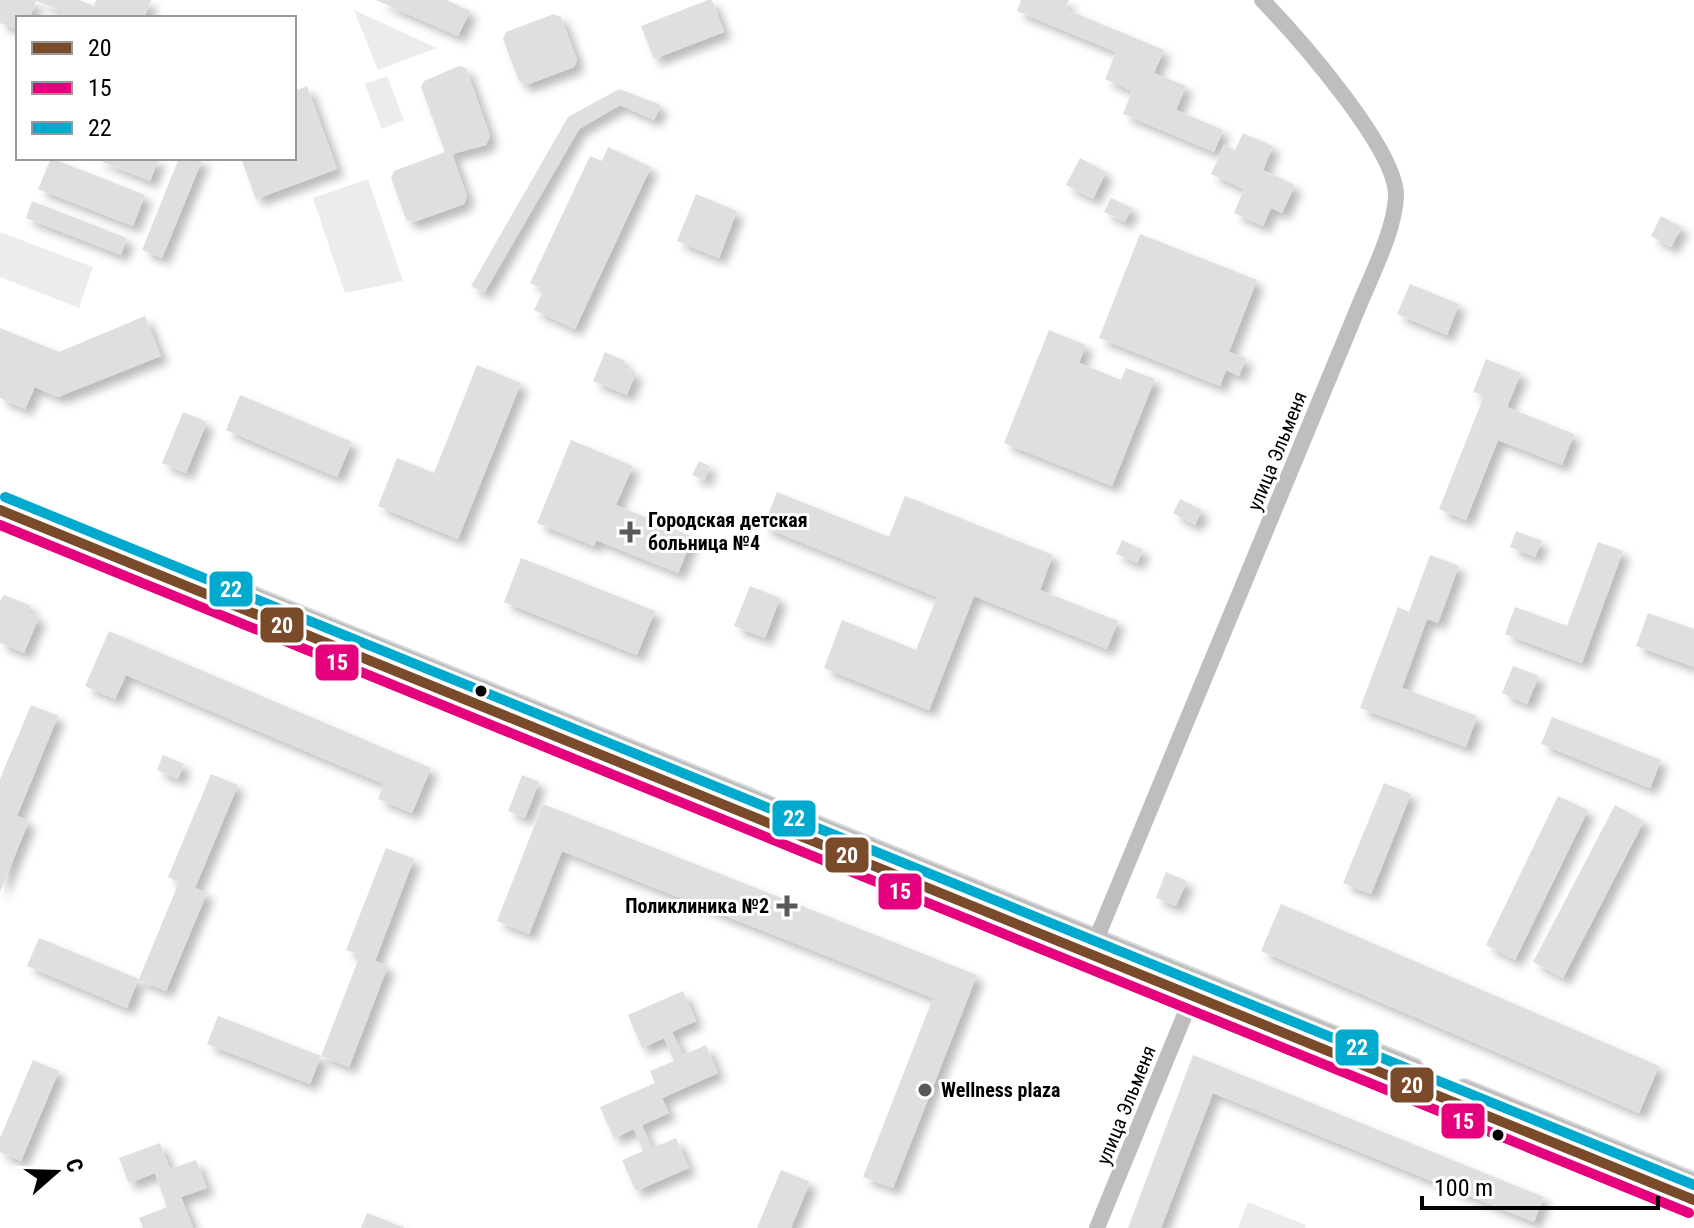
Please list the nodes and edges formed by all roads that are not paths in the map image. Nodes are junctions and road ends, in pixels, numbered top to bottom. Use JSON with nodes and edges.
{"nodes":[{"id":1,"x":1262,"y":0,"type":"edge"},
{"id":2,"x":0,"y":495,"type":"edge"},
{"id":3,"x":0,"y":510,"type":"edge"},
{"id":4,"x":91,"y":539,"type":"junction"},
{"id":5,"x":900,"y":869,"type":"junction"},
{"id":6,"x":1095,"y":942,"type":"junction"},
{"id":7,"x":1192,"y":997,"type":"junction"},
{"id":8,"x":1598,"y":1153,"type":"junction"},
{"id":9,"x":1631,"y":1167,"type":"junction"},
{"id":10,"x":1694,"y":1184,"type":"edge"},
{"id":11,"x":1694,"y":1200,"type":"edge"},
{"id":12,"x":1097,"y":1228,"type":"edge"}],
"edges":[{"from":1,"to":6,"type":"street","name":"улица Эльменя"},
{"from":2,"to":4,"type":"main road"},
{"from":3,"to":4,"type":"main road"},
{"from":4,"to":5,"type":"main road"},
{"from":5,"to":6,"type":"main road"},
{"from":5,"to":7,"type":"main road"},
{"from":6,"to":8,"type":"main road"},
{"from":7,"to":8,"type":"main road"},
{"from":7,"to":12,"type":"street","name":"улица Эльменя"},
{"from":8,"to":9,"type":"main road"},
{"from":9,"to":10,"type":"main road"},
{"from":9,"to":11,"type":"main road"}]}
